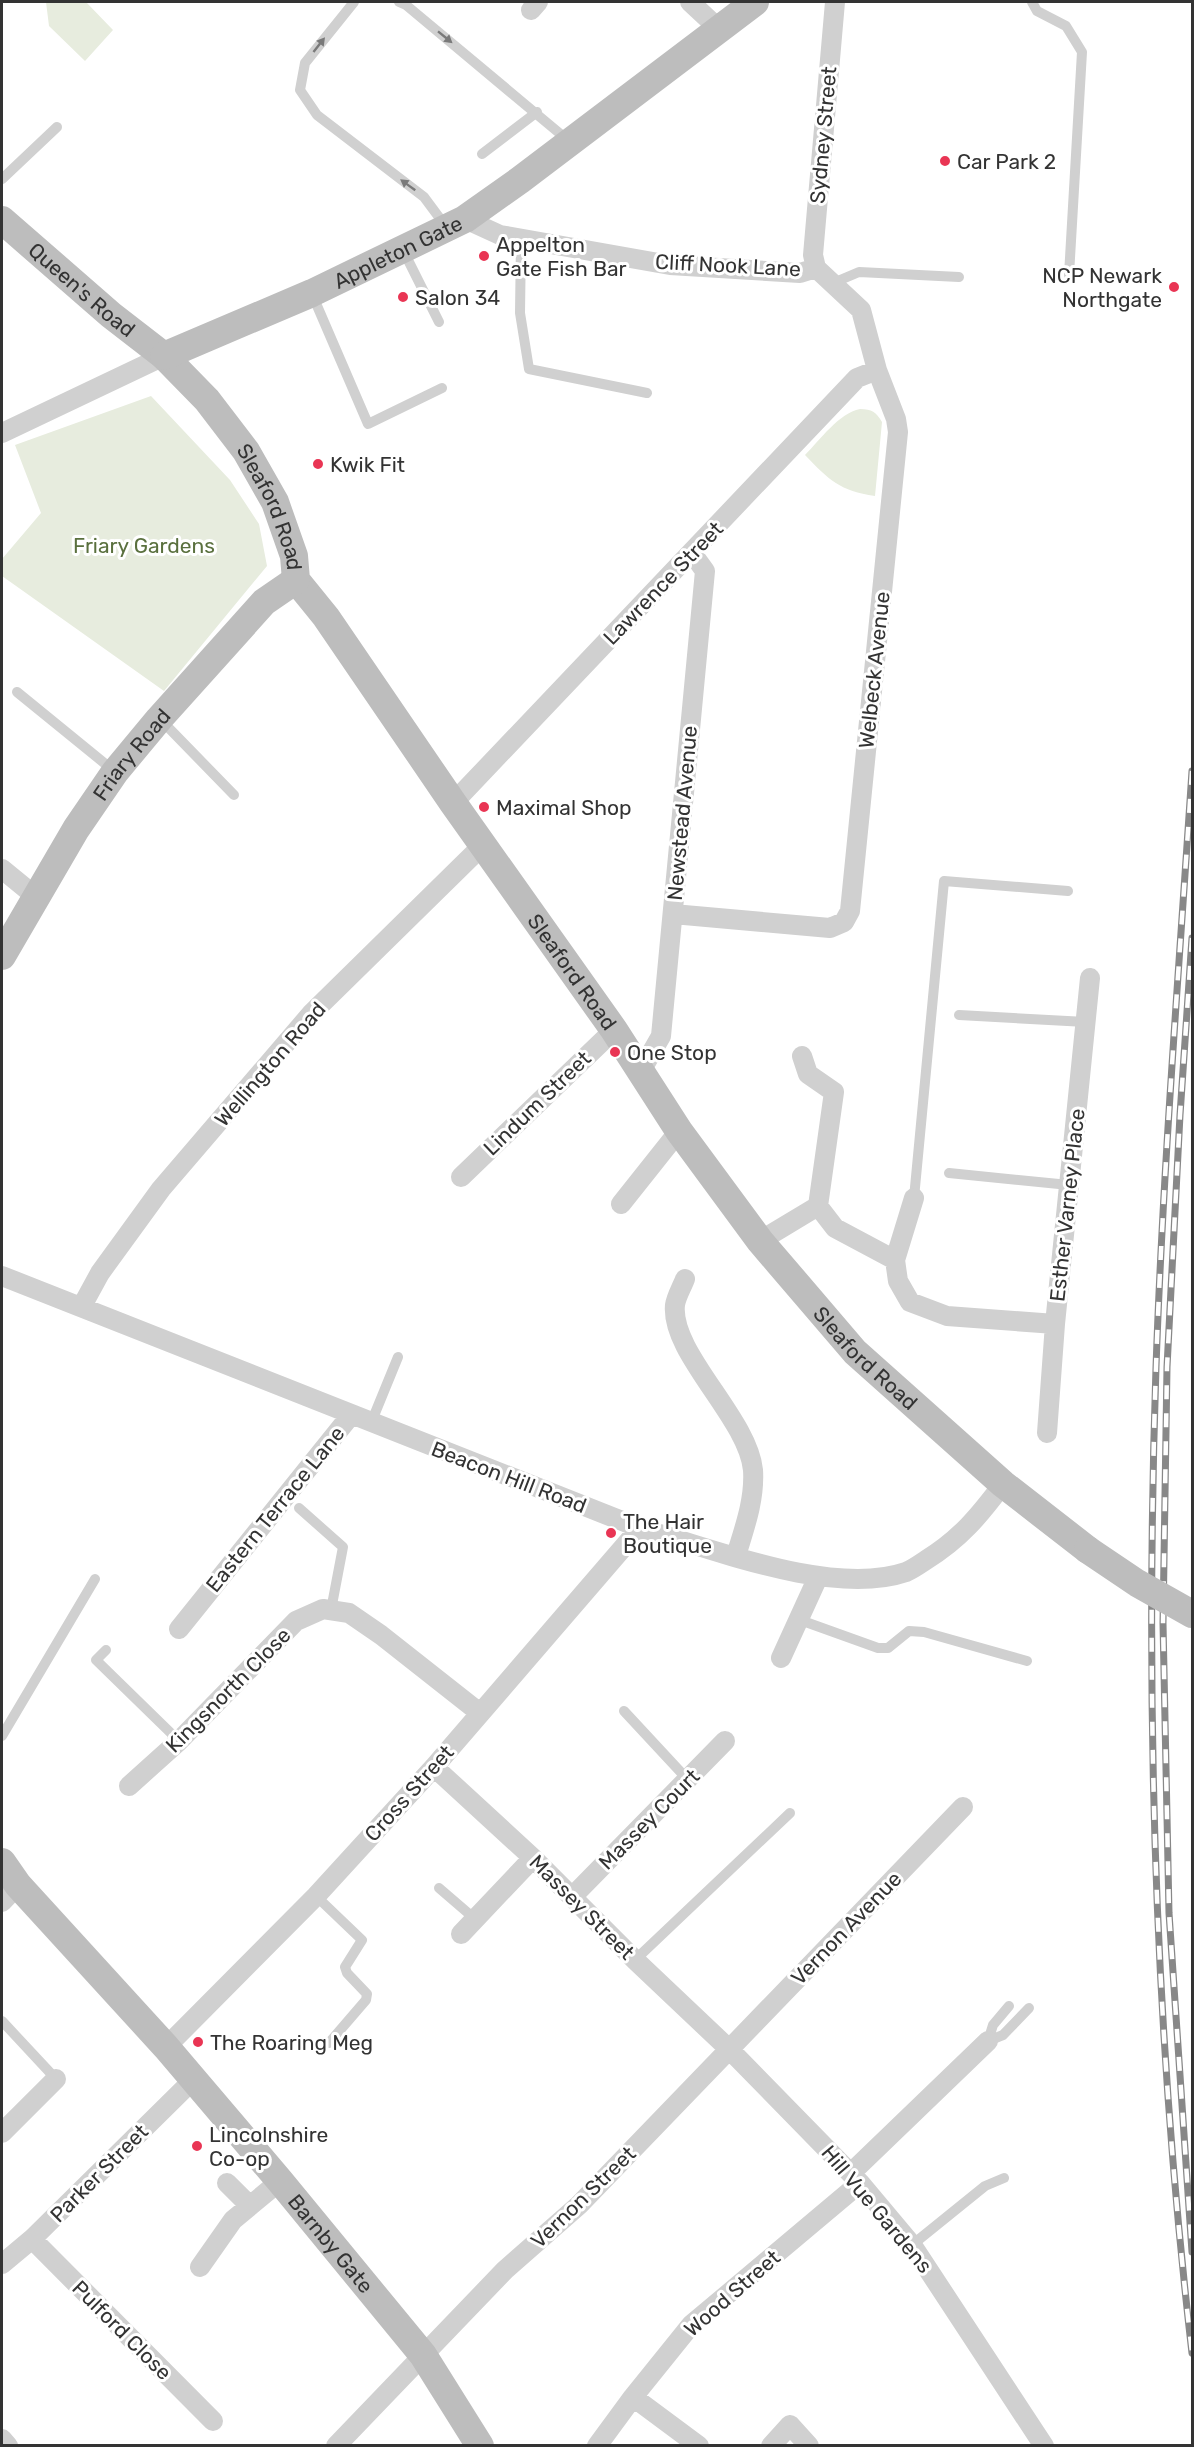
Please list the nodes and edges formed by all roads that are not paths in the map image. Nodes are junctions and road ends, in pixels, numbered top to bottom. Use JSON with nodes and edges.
{"nodes":[{"id":1,"x":354,"y":2,"type":"edge"},
{"id":2,"x":399,"y":2,"type":"edge"},
{"id":3,"x":690,"y":2,"type":"edge"},
{"id":4,"x":755,"y":2,"type":"edge"},
{"id":5,"x":835,"y":2,"type":"edge"},
{"id":6,"x":1032,"y":2,"type":"edge"},
{"id":7,"x":719,"y":29,"type":"junction"},
{"id":8,"x":537,"y":112,"type":"junction"},
{"id":9,"x":57,"y":127,"type":"dead end"},
{"id":10,"x":570,"y":142,"type":"junction"},
{"id":11,"x":482,"y":154,"type":"dead end"},
{"id":12,"x":2,"y":179,"type":"edge"},
{"id":13,"x":2,"y":220,"type":"edge"},
{"id":14,"x":456,"y":224,"type":"junction"},
{"id":15,"x":521,"y":240,"type":"junction"},
{"id":16,"x":402,"y":249,"type":"junction"},
{"id":17,"x":816,"y":268,"type":"junction"},
{"id":18,"x":1069,"y":275,"type":"dead end"},
{"id":19,"x":959,"y":277,"type":"dead end"},
{"id":20,"x":833,"y":283,"type":"junction"},
{"id":21,"x":312,"y":293,"type":"junction"},
{"id":22,"x":439,"y":322,"type":"dead end"},
{"id":23,"x":164,"y":356,"type":"junction"},
{"id":24,"x":877,"y":370,"type":"junction"},
{"id":25,"x":442,"y":388,"type":"dead end"},
{"id":26,"x":647,"y":393,"type":"dead end"},
{"id":27,"x":2,"y":433,"type":"edge"},
{"id":28,"x":692,"y":553,"type":"junction"},
{"id":29,"x":296,"y":580,"type":"junction"},
{"id":30,"x":17,"y":692,"type":"dead end"},
{"id":31,"x":159,"y":718,"type":"junction"},
{"id":32,"x":115,"y":772,"type":"junction"},
{"id":33,"x":234,"y":795,"type":"dead end"},
{"id":34,"x":453,"y":803,"type":"junction"},
{"id":35,"x":484,"y":844,"type":"junction"},
{"id":36,"x":2,"y":869,"type":"edge"},
{"id":37,"x":1068,"y":891,"type":"dead end"},
{"id":38,"x":35,"y":896,"type":"junction"},
{"id":39,"x":673,"y":914,"type":"junction"},
{"id":40,"x":2,"y":956,"type":"edge"},
{"id":41,"x":1090,"y":978,"type":"dead end"},
{"id":42,"x":959,"y":1015,"type":"dead end"},
{"id":43,"x":1086,"y":1022,"type":"junction"},
{"id":44,"x":614,"y":1030,"type":"junction"},
{"id":45,"x":802,"y":1056,"type":"dead end"},
{"id":46,"x":641,"y":1071,"type":"junction"},
{"id":47,"x":679,"y":1131,"type":"junction"},
{"id":48,"x":949,"y":1173,"type":"dead end"},
{"id":49,"x":461,"y":1177,"type":"dead end"},
{"id":50,"x":1069,"y":1185,"type":"junction"},
{"id":51,"x":914,"y":1198,"type":"joint"},
{"id":52,"x":621,"y":1204,"type":"dead end"},
{"id":53,"x":818,"y":1206,"type":"junction"},
{"id":54,"x":760,"y":1241,"type":"junction"},
{"id":55,"x":895,"y":1260,"type":"junction"},
{"id":56,"x":2,"y":1275,"type":"edge"},
{"id":57,"x":686,"y":1280,"type":"dead end"},
{"id":58,"x":82,"y":1306,"type":"junction"},
{"id":59,"x":1055,"y":1324,"type":"junction"},
{"id":60,"x":398,"y":1357,"type":"dead end"},
{"id":61,"x":351,"y":1415,"type":"junction"},
{"id":62,"x":371,"y":1423,"type":"junction"},
{"id":63,"x":1047,"y":1432,"type":"dead end"},
{"id":64,"x":1003,"y":1484,"type":"junction"},
{"id":65,"x":299,"y":1508,"type":"dead end"},
{"id":66,"x":640,"y":1527,"type":"junction"},
{"id":67,"x":736,"y":1556,"type":"junction"},
{"id":68,"x":818,"y":1577,"type":"junction"},
{"id":69,"x":95,"y":1579,"type":"dead end"},
{"id":70,"x":1137,"y":1583,"type":"junction"},
{"id":71,"x":1192,"y":1598,"type":"edge"},
{"id":72,"x":331,"y":1610,"type":"junction"},
{"id":73,"x":1192,"y":1614,"type":"edge"},
{"id":74,"x":800,"y":1620,"type":"junction"},
{"id":75,"x":179,"y":1629,"type":"dead end"},
{"id":76,"x":106,"y":1650,"type":"dead end"},
{"id":77,"x":782,"y":1658,"type":"dead end"},
{"id":78,"x":1027,"y":1661,"type":"dead end"},
{"id":79,"x":624,"y":1711,"type":"dead end"},
{"id":80,"x":480,"y":1713,"type":"junction"},
{"id":81,"x":2,"y":1736,"type":"edge"},
{"id":82,"x":179,"y":1741,"type":"junction"},
{"id":83,"x":725,"y":1741,"type":"dead end"},
{"id":84,"x":434,"y":1767,"type":"junction"},
{"id":85,"x":688,"y":1780,"type":"junction"},
{"id":86,"x":129,"y":1786,"type":"dead end"},
{"id":87,"x":963,"y":1807,"type":"dead end"},
{"id":88,"x":790,"y":1813,"type":"dead end"},
{"id":89,"x":533,"y":1858,"type":"junction"},
{"id":90,"x":2,"y":1862,"type":"edge"},
{"id":91,"x":439,"y":1888,"type":"dead end"},
{"id":92,"x":10,"y":1894,"type":"edge"},
{"id":93,"x":316,"y":1896,"type":"junction"},
{"id":94,"x":572,"y":1897,"type":"junction"},
{"id":95,"x":475,"y":1919,"type":"junction"},
{"id":96,"x":461,"y":1934,"type":"dead end"},
{"id":97,"x":635,"y":1960,"type":"junction"},
{"id":98,"x":1009,"y":2006,"type":"dead end"},
{"id":99,"x":1029,"y":2008,"type":"dead end"},
{"id":100,"x":2,"y":2021,"type":"edge"},
{"id":101,"x":988,"y":2041,"type":"junction"},
{"id":102,"x":330,"y":2043,"type":"dead end"},
{"id":103,"x":165,"y":2047,"type":"junction"},
{"id":104,"x":729,"y":2049,"type":"junction"},
{"id":105,"x":56,"y":2079,"type":"joint"},
{"id":106,"x":193,"y":2080,"type":"junction"},
{"id":107,"x":2,"y":2133,"type":"edge"},
{"id":108,"x":856,"y":2178,"type":"junction"},
{"id":109,"x":1004,"y":2178,"type":"dead end"},
{"id":110,"x":280,"y":2181,"type":"junction"},
{"id":111,"x":227,"y":2183,"type":"dead end"},
{"id":112,"x":250,"y":2206,"type":"junction"},
{"id":113,"x":32,"y":2239,"type":"junction"},
{"id":114,"x":912,"y":2245,"type":"junction"},
{"id":115,"x":2,"y":2264,"type":"edge"},
{"id":116,"x":200,"y":2267,"type":"dead end"},
{"id":117,"x":429,"y":2349,"type":"junction"},
{"id":118,"x":633,"y":2397,"type":"junction"},
{"id":119,"x":213,"y":2421,"type":"dead end"},
{"id":120,"x":2,"y":2439,"type":"edge"},
{"id":121,"x":8,"y":2445,"type":"edge"},
{"id":122,"x":336,"y":2445,"type":"edge"},
{"id":123,"x":480,"y":2445,"type":"edge"},
{"id":124,"x":597,"y":2445,"type":"edge"},
{"id":125,"x":699,"y":2445,"type":"edge"},
{"id":126,"x":771,"y":2445,"type":"edge"},
{"id":127,"x":809,"y":2445,"type":"edge"},
{"id":128,"x":1044,"y":2445,"type":"edge"}],
"edges":[{"from":14,"to":1,"type":"lane","one_way":true},
{"from":2,"to":8,"type":"lane","one_way":true},
{"from":3,"to":7,"type":"street"},
{"from":4,"to":7,"type":"street","name":"Appleton Gate"},
{"from":5,"to":17,"type":"street","name":"Sydney Street"},
{"from":6,"to":18,"type":"lane"},
{"from":7,"to":10,"type":"street","name":"Appleton Gate"},
{"from":8,"to":10,"type":"lane"},
{"from":8,"to":11,"type":"lane"},
{"from":9,"to":12,"type":"lane"},
{"from":10,"to":14,"type":"street","name":"Appleton Gate"},
{"from":13,"to":23,"type":"street","name":"Queen's Road"},
{"from":14,"to":15,"type":"street","name":"Cliff Nook Lane"},
{"from":14,"to":16,"type":"street","name":"Appleton Gate"},
{"from":15,"to":17,"type":"street","name":"Cliff Nook Lane"},
{"from":15,"to":26,"type":"lane"},
{"from":16,"to":21,"type":"street","name":"Appleton Gate"},
{"from":16,"to":22,"type":"lane"},
{"from":17,"to":20,"type":"street","name":"Welbeck Avenue"},
{"from":19,"to":20,"type":"lane"},
{"from":20,"to":24,"type":"street","name":"Welbeck Avenue"},
{"from":21,"to":23,"type":"street","name":"Appleton Gate"},
{"from":21,"to":25,"type":"lane"},
{"from":23,"to":27,"type":"street","name":"Appleton Gate"},
{"from":23,"to":29,"type":"street","name":"Sleaford Road"},
{"from":24,"to":28,"type":"street","name":"Lawrence Street"},
{"from":24,"to":39,"type":"street","name":"Welbeck Avenue"},
{"from":28,"to":34,"type":"street","name":"Lawrence Street"},
{"from":28,"to":39,"type":"street","name":"Newstead Avenue"},
{"from":29,"to":31,"type":"street","name":"Friary Road"},
{"from":29,"to":34,"type":"street","name":"Sleaford Road"},
{"from":30,"to":32,"type":"lane"},
{"from":31,"to":32,"type":"street","name":"Friary Road"},
{"from":31,"to":33,"type":"lane"},
{"from":32,"to":38,"type":"street","name":"Friary Road"},
{"from":34,"to":35,"type":"street","name":"Sleaford Road"},
{"from":35,"to":44,"type":"street","name":"Sleaford Road"},
{"from":35,"to":58,"type":"street","name":"Wellington Road"},
{"from":36,"to":38,"type":"street"},
{"from":37,"to":51,"type":"lane"},
{"from":38,"to":40,"type":"street","name":"Friary Road"},
{"from":39,"to":46,"type":"street","name":"Newstead Avenue"},
{"from":41,"to":43,"type":"street","name":"Esther Varney Place"},
{"from":42,"to":43,"type":"lane"},
{"from":43,"to":50,"type":"street","name":"Esther Varney Place"},
{"from":44,"to":46,"type":"street","name":"Sleaford Road"},
{"from":44,"to":49,"type":"street","name":"Lindum Street"},
{"from":45,"to":53,"type":"street"},
{"from":46,"to":47,"type":"street","name":"Sleaford Road"},
{"from":47,"to":52,"type":"street"},
{"from":47,"to":54,"type":"street","name":"Sleaford Road"},
{"from":48,"to":50,"type":"lane"},
{"from":50,"to":59,"type":"street","name":"Esther Varney Place"},
{"from":51,"to":55,"type":"street"},
{"from":53,"to":54,"type":"street"},
{"from":53,"to":55,"type":"street"},
{"from":54,"to":64,"type":"street","name":"Sleaford Road"},
{"from":55,"to":59,"type":"street"},
{"from":56,"to":58,"type":"street","name":"Beacon Hill Road"},
{"from":57,"to":67,"type":"street"},
{"from":58,"to":61,"type":"street","name":"Beacon Hill Road"},
{"from":59,"to":63,"type":"street","name":"Esther Varney Place"},
{"from":60,"to":62,"type":"lane"},
{"from":61,"to":62,"type":"street","name":"Beacon Hill Road"},
{"from":61,"to":75,"type":"street","name":"Eastern Terrace Lane"},
{"from":62,"to":66,"type":"street","name":"Beacon Hill Road"},
{"from":64,"to":68,"type":"street","name":"Beacon Hill Road"},
{"from":64,"to":70,"type":"street","name":"Sleaford Road","bridge":true},
{"from":65,"to":72,"type":"lane"},
{"from":66,"to":67,"type":"street","name":"Beacon Hill Road"},
{"from":66,"to":80,"type":"street","name":"Cross Street"},
{"from":67,"to":68,"type":"street","name":"Beacon Hill Road"},
{"from":68,"to":74,"type":"street"},
{"from":69,"to":81,"type":"lane"},
{"from":70,"to":71,"type":"street"},
{"from":70,"to":73,"type":"street","name":"Sleaford Road","bridge":true},
{"from":72,"to":80,"type":"street"},
{"from":72,"to":82,"type":"street","name":"Kingsnorth Close"},
{"from":74,"to":77,"type":"street"},
{"from":74,"to":78,"type":"lane"},
{"from":76,"to":82,"type":"lane"},
{"from":79,"to":85,"type":"lane"},
{"from":80,"to":84,"type":"street","name":"Cross Street"},
{"from":82,"to":86,"type":"street","name":"Kingsnorth Close"},
{"from":83,"to":85,"type":"street","name":"Massey Court"},
{"from":84,"to":89,"type":"street","name":"Massey Street"},
{"from":84,"to":93,"type":"street","name":"Cross Street"},
{"from":85,"to":94,"type":"street","name":"Massey Court"},
{"from":87,"to":104,"type":"street","name":"Vernon Avenue"},
{"from":88,"to":97,"type":"lane"},
{"from":89,"to":94,"type":"street","name":"Massey Street"},
{"from":89,"to":95,"type":"street"},
{"from":90,"to":92,"type":"street","name":"Barnby Gate"},
{"from":91,"to":95,"type":"lane"},
{"from":92,"to":103,"type":"street","name":"Barnby Gate"},
{"from":93,"to":102,"type":"lane"},
{"from":93,"to":103,"type":"street","name":"Cross Street"},
{"from":94,"to":97,"type":"street","name":"Massey Street"},
{"from":95,"to":96,"type":"street"},
{"from":97,"to":104,"type":"street","name":"Massey Street"},
{"from":98,"to":101,"type":"lane"},
{"from":99,"to":101,"type":"lane"},
{"from":100,"to":105,"type":"lane"},
{"from":101,"to":108,"type":"street","name":"Wood Street"},
{"from":103,"to":106,"type":"street","name":"Barnby Gate"},
{"from":104,"to":108,"type":"street","name":"Hill Vue Gardens"},
{"from":104,"to":117,"type":"street","name":"Vernon Street"},
{"from":105,"to":107,"type":"street"},
{"from":106,"to":110,"type":"street","name":"Barnby Gate"},
{"from":106,"to":113,"type":"street","name":"Parker Street"},
{"from":108,"to":114,"type":"street","name":"Hill Vue Gardens"},
{"from":108,"to":118,"type":"street","name":"Wood Street"},
{"from":109,"to":114,"type":"lane"},
{"from":110,"to":112,"type":"street"},
{"from":110,"to":117,"type":"street","name":"Barnby Gate"},
{"from":111,"to":112,"type":"street"},
{"from":112,"to":116,"type":"street"},
{"from":113,"to":115,"type":"street","name":"Parker Street"},
{"from":113,"to":119,"type":"street","name":"Pulford Close"},
{"from":114,"to":128,"type":"street","name":"Hill Vue Gardens"},
{"from":117,"to":122,"type":"street","name":"Vernon Street"},
{"from":117,"to":123,"type":"street","name":"Barnby Gate"},
{"from":118,"to":124,"type":"street","name":"Wood Street"},
{"from":118,"to":125,"type":"street"},
{"from":120,"to":121,"type":"street"},
{"from":126,"to":127,"type":"street"}]}
